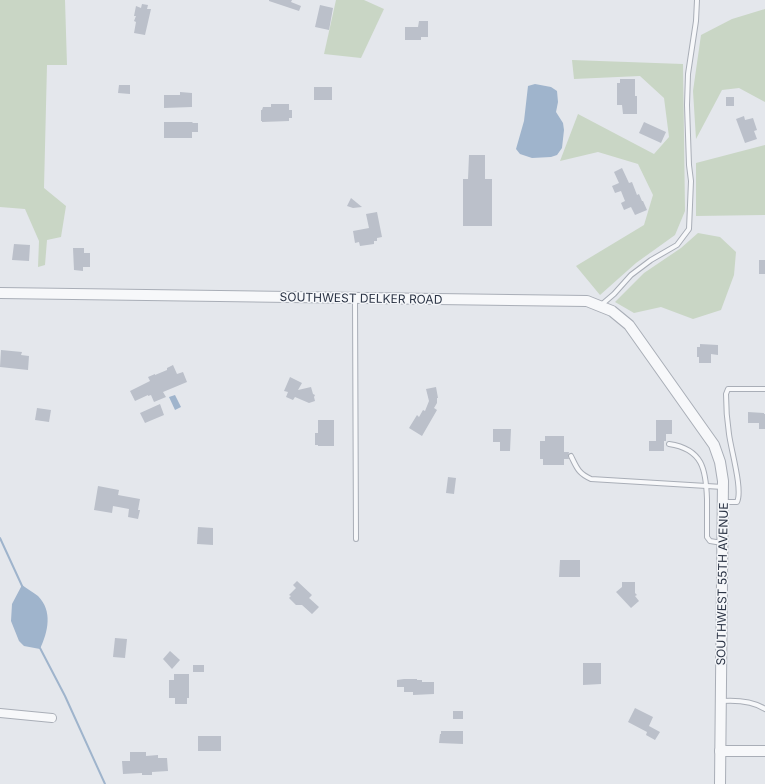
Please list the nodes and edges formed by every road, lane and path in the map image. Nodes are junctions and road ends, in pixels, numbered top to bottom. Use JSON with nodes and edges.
{"nodes":[{"id":1,"x":697,"y":0,"type":"edge"},
{"id":2,"x":0,"y":293,"type":"edge"},
{"id":3,"x":355,"y":298,"type":"junction"},
{"id":4,"x":600,"y":306,"type":"junction"},
{"id":5,"x":765,"y":388,"type":"edge"},
{"id":6,"x":679,"y":396,"type":"joint"},
{"id":7,"x":669,"y":444,"type":"dead end"},
{"id":8,"x":571,"y":456,"type":"dead end"},
{"id":9,"x":706,"y":486,"type":"junction"},
{"id":10,"x":723,"y":487,"type":"junction"},
{"id":11,"x":723,"y":502,"type":"junction"},
{"id":12,"x":356,"y":539,"type":"dead end"},
{"id":13,"x":722,"y":543,"type":"junction"},
{"id":14,"x":721,"y":701,"type":"junction"},
{"id":15,"x":765,"y":709,"type":"edge"},
{"id":16,"x":0,"y":713,"type":"edge"},
{"id":17,"x":52,"y":718,"type":"dead end"},
{"id":18,"x":720,"y":751,"type":"junction"},
{"id":19,"x":765,"y":751,"type":"edge"},
{"id":20,"x":720,"y":784,"type":"edge"}],
"edges":[{"from":1,"to":4,"type":"lane"},
{"from":2,"to":3,"type":"street","name":"SOUTHWEST DELKER ROAD"},
{"from":3,"to":4,"type":"street","name":"SOUTHWEST DELKER ROAD"},
{"from":3,"to":12,"type":"lane"},
{"from":4,"to":6,"type":"street","name":"SOUTHWEST DELKER ROAD"},
{"from":5,"to":11,"type":"lane"},
{"from":6,"to":10,"type":"street","name":"SOUTHWEST 55TH AVENUE"},
{"from":7,"to":9,"type":"lane"},
{"from":8,"to":9,"type":"lane"},
{"from":9,"to":10,"type":"lane"},
{"from":9,"to":13,"type":"lane"},
{"from":10,"to":11,"type":"street","name":"SOUTHWEST 55TH AVENUE"},
{"from":11,"to":13,"type":"street","name":"SOUTHWEST 55TH AVENUE"},
{"from":13,"to":14,"type":"street","name":"SOUTHWEST 55TH AVENUE"},
{"from":14,"to":15,"type":"lane"},
{"from":14,"to":18,"type":"street","name":"SOUTHWEST 55TH AVENUE"},
{"from":16,"to":17,"type":"street"},
{"from":18,"to":19,"type":"street"},
{"from":18,"to":20,"type":"street","name":"SOUTHWEST 55TH AVENUE"}]}
